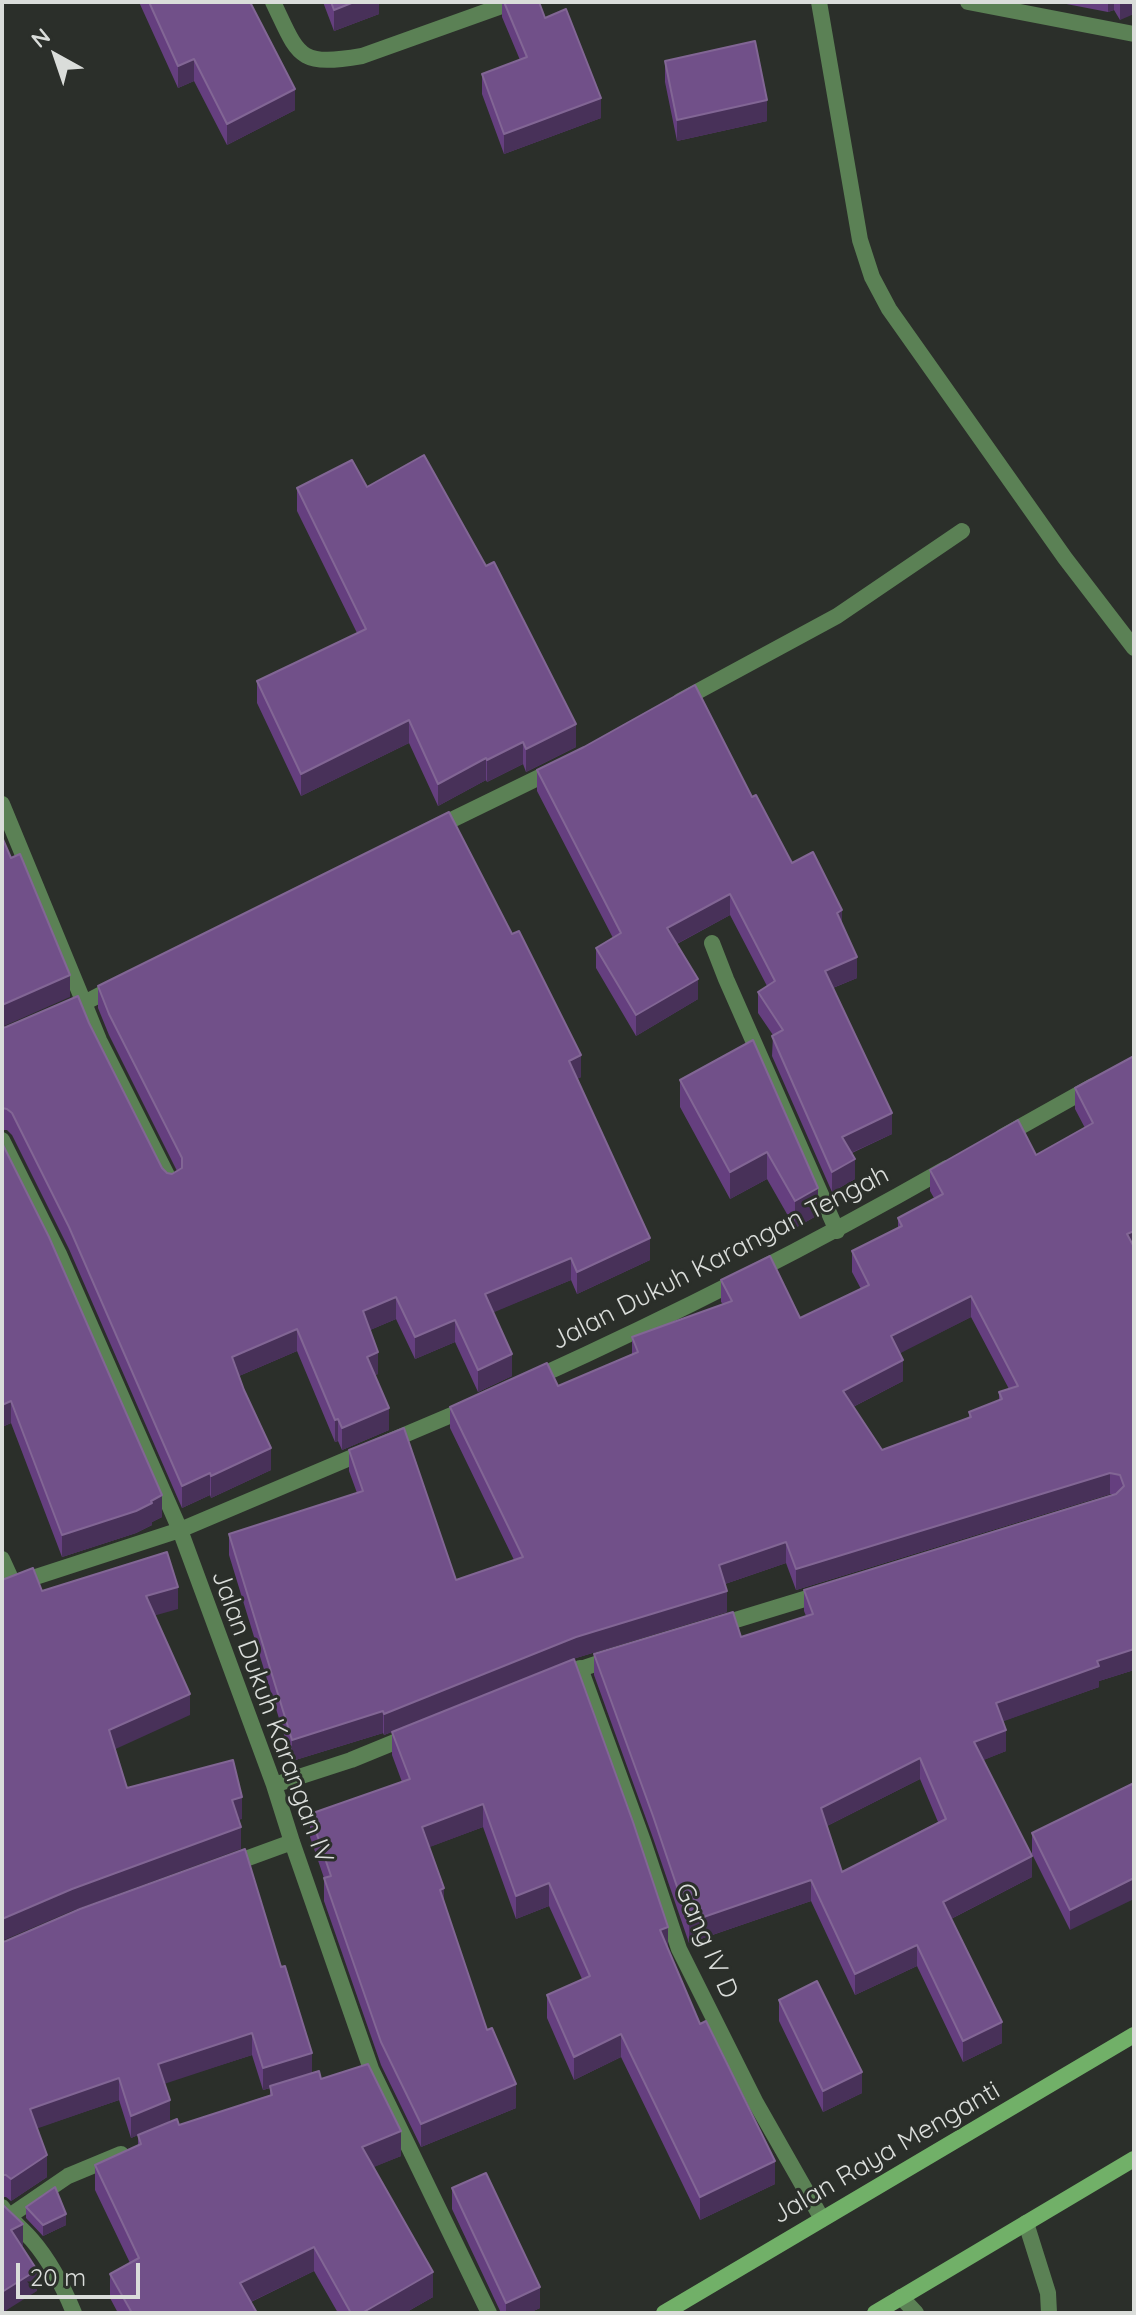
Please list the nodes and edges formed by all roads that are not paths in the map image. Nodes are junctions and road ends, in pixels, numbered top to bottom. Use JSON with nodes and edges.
{"nodes":[{"id":1,"x":273,"y":2,"type":"edge"},
{"id":2,"x":513,"y":2,"type":"edge"},
{"id":3,"x":819,"y":2,"type":"edge"},
{"id":4,"x":978,"y":3,"type":"edge"},
{"id":5,"x":1134,"y":34,"type":"edge"},
{"id":6,"x":962,"y":531,"type":"dead end"},
{"id":7,"x":1134,"y":648,"type":"edge"},
{"id":8,"x":670,"y":706,"type":"edge"},
{"id":9,"x":565,"y":765,"type":"edge"},
{"id":10,"x":2,"y":804,"type":"edge"},
{"id":11,"x":424,"y":834,"type":"edge"},
{"id":12,"x":712,"y":943,"type":"dead end"},
{"id":13,"x":127,"y":981,"type":"edge"},
{"id":14,"x":84,"y":1003,"type":"junction"},
{"id":15,"x":57,"y":1015,"type":"edge"},
{"id":16,"x":1111,"y":1077,"type":"edge"},
{"id":17,"x":2,"y":1140,"type":"edge"},
{"id":18,"x":990,"y":1144,"type":"edge"},
{"id":19,"x":962,"y":1160,"type":"edge"},
{"id":20,"x":172,"y":1185,"type":"edge"},
{"id":21,"x":837,"y":1231,"type":"junction"},
{"id":22,"x":520,"y":1385,"type":"edge"},
{"id":23,"x":479,"y":1404,"type":"edge"},
{"id":24,"x":180,"y":1530,"type":"junction"},
{"id":25,"x":2,"y":1559,"type":"edge"},
{"id":26,"x":7,"y":1585,"type":"edge"},
{"id":27,"x":839,"y":1589,"type":"edge"},
{"id":28,"x":702,"y":1631,"type":"edge"},
{"id":29,"x":626,"y":1654,"type":"edge"},
{"id":30,"x":580,"y":1668,"type":"junction"},
{"id":31,"x":550,"y":1679,"type":"edge"},
{"id":32,"x":421,"y":1731,"type":"edge"},
{"id":33,"x":274,"y":1785,"type":"junction"},
{"id":34,"x":292,"y":1842,"type":"junction"},
{"id":35,"x":220,"y":1868,"type":"edge"},
{"id":36,"x":1134,"y":2035,"type":"edge"},
{"id":37,"x":135,"y":2148,"type":"edge"},
{"id":38,"x":1134,"y":2159,"type":"edge"},
{"id":39,"x":5,"y":2212,"type":"edge"},
{"id":40,"x":822,"y":2219,"type":"junction"},
{"id":41,"x":1026,"y":2223,"type":"junction"},
{"id":42,"x":901,"y":2297,"type":"junction"},
{"id":43,"x":74,"y":2313,"type":"edge"},
{"id":44,"x":489,"y":2313,"type":"edge"},
{"id":45,"x":664,"y":2313,"type":"edge"},
{"id":46,"x":875,"y":2313,"type":"edge"},
{"id":47,"x":916,"y":2313,"type":"edge"},
{"id":48,"x":1049,"y":2313,"type":"edge"}],
"edges":[{"from":1,"to":2,"type":"street"},
{"from":3,"to":7,"type":"street"},
{"from":4,"to":5,"type":"street"},
{"from":6,"to":8,"type":"street"},
{"from":9,"to":11,"type":"street"},
{"from":10,"to":14,"type":"street"},
{"from":12,"to":21,"type":"street"},
{"from":13,"to":14,"type":"street"},
{"from":14,"to":15,"type":"street"},
{"from":14,"to":20,"type":"street"},
{"from":16,"to":18,"type":"street"},
{"from":17,"to":24,"type":"street","name":"Jalan Dukuh Karangan IV"},
{"from":19,"to":21,"type":"street","name":"Jalan Dukuh Karangan Tengah"},
{"from":21,"to":22,"type":"street","name":"Jalan Dukuh Karangan Tengah"},
{"from":23,"to":24,"type":"street"},
{"from":24,"to":26,"type":"street"},
{"from":24,"to":33,"type":"street","name":"Jalan Dukuh Karangan IV"},
{"from":25,"to":26,"type":"street"},
{"from":27,"to":28,"type":"street"},
{"from":29,"to":30,"type":"street"},
{"from":30,"to":31,"type":"street"},
{"from":30,"to":40,"type":"street","name":"Gang IV D"},
{"from":32,"to":33,"type":"street"},
{"from":33,"to":34,"type":"street","name":"Jalan Dukuh Karangan IV"},
{"from":34,"to":35,"type":"street"},
{"from":34,"to":44,"type":"street","name":"Jalan Dukuh Karangan IV"},
{"from":36,"to":40,"type":"main road","name":"Jalan Raya Menganti"},
{"from":37,"to":39,"type":"street"},
{"from":38,"to":41,"type":"main road"},
{"from":39,"to":43,"type":"street"},
{"from":40,"to":45,"type":"main road","name":"Jalan Raya Menganti"},
{"from":41,"to":42,"type":"main road"},
{"from":41,"to":48,"type":"street"},
{"from":42,"to":46,"type":"main road"},
{"from":42,"to":47,"type":"street"}]}
